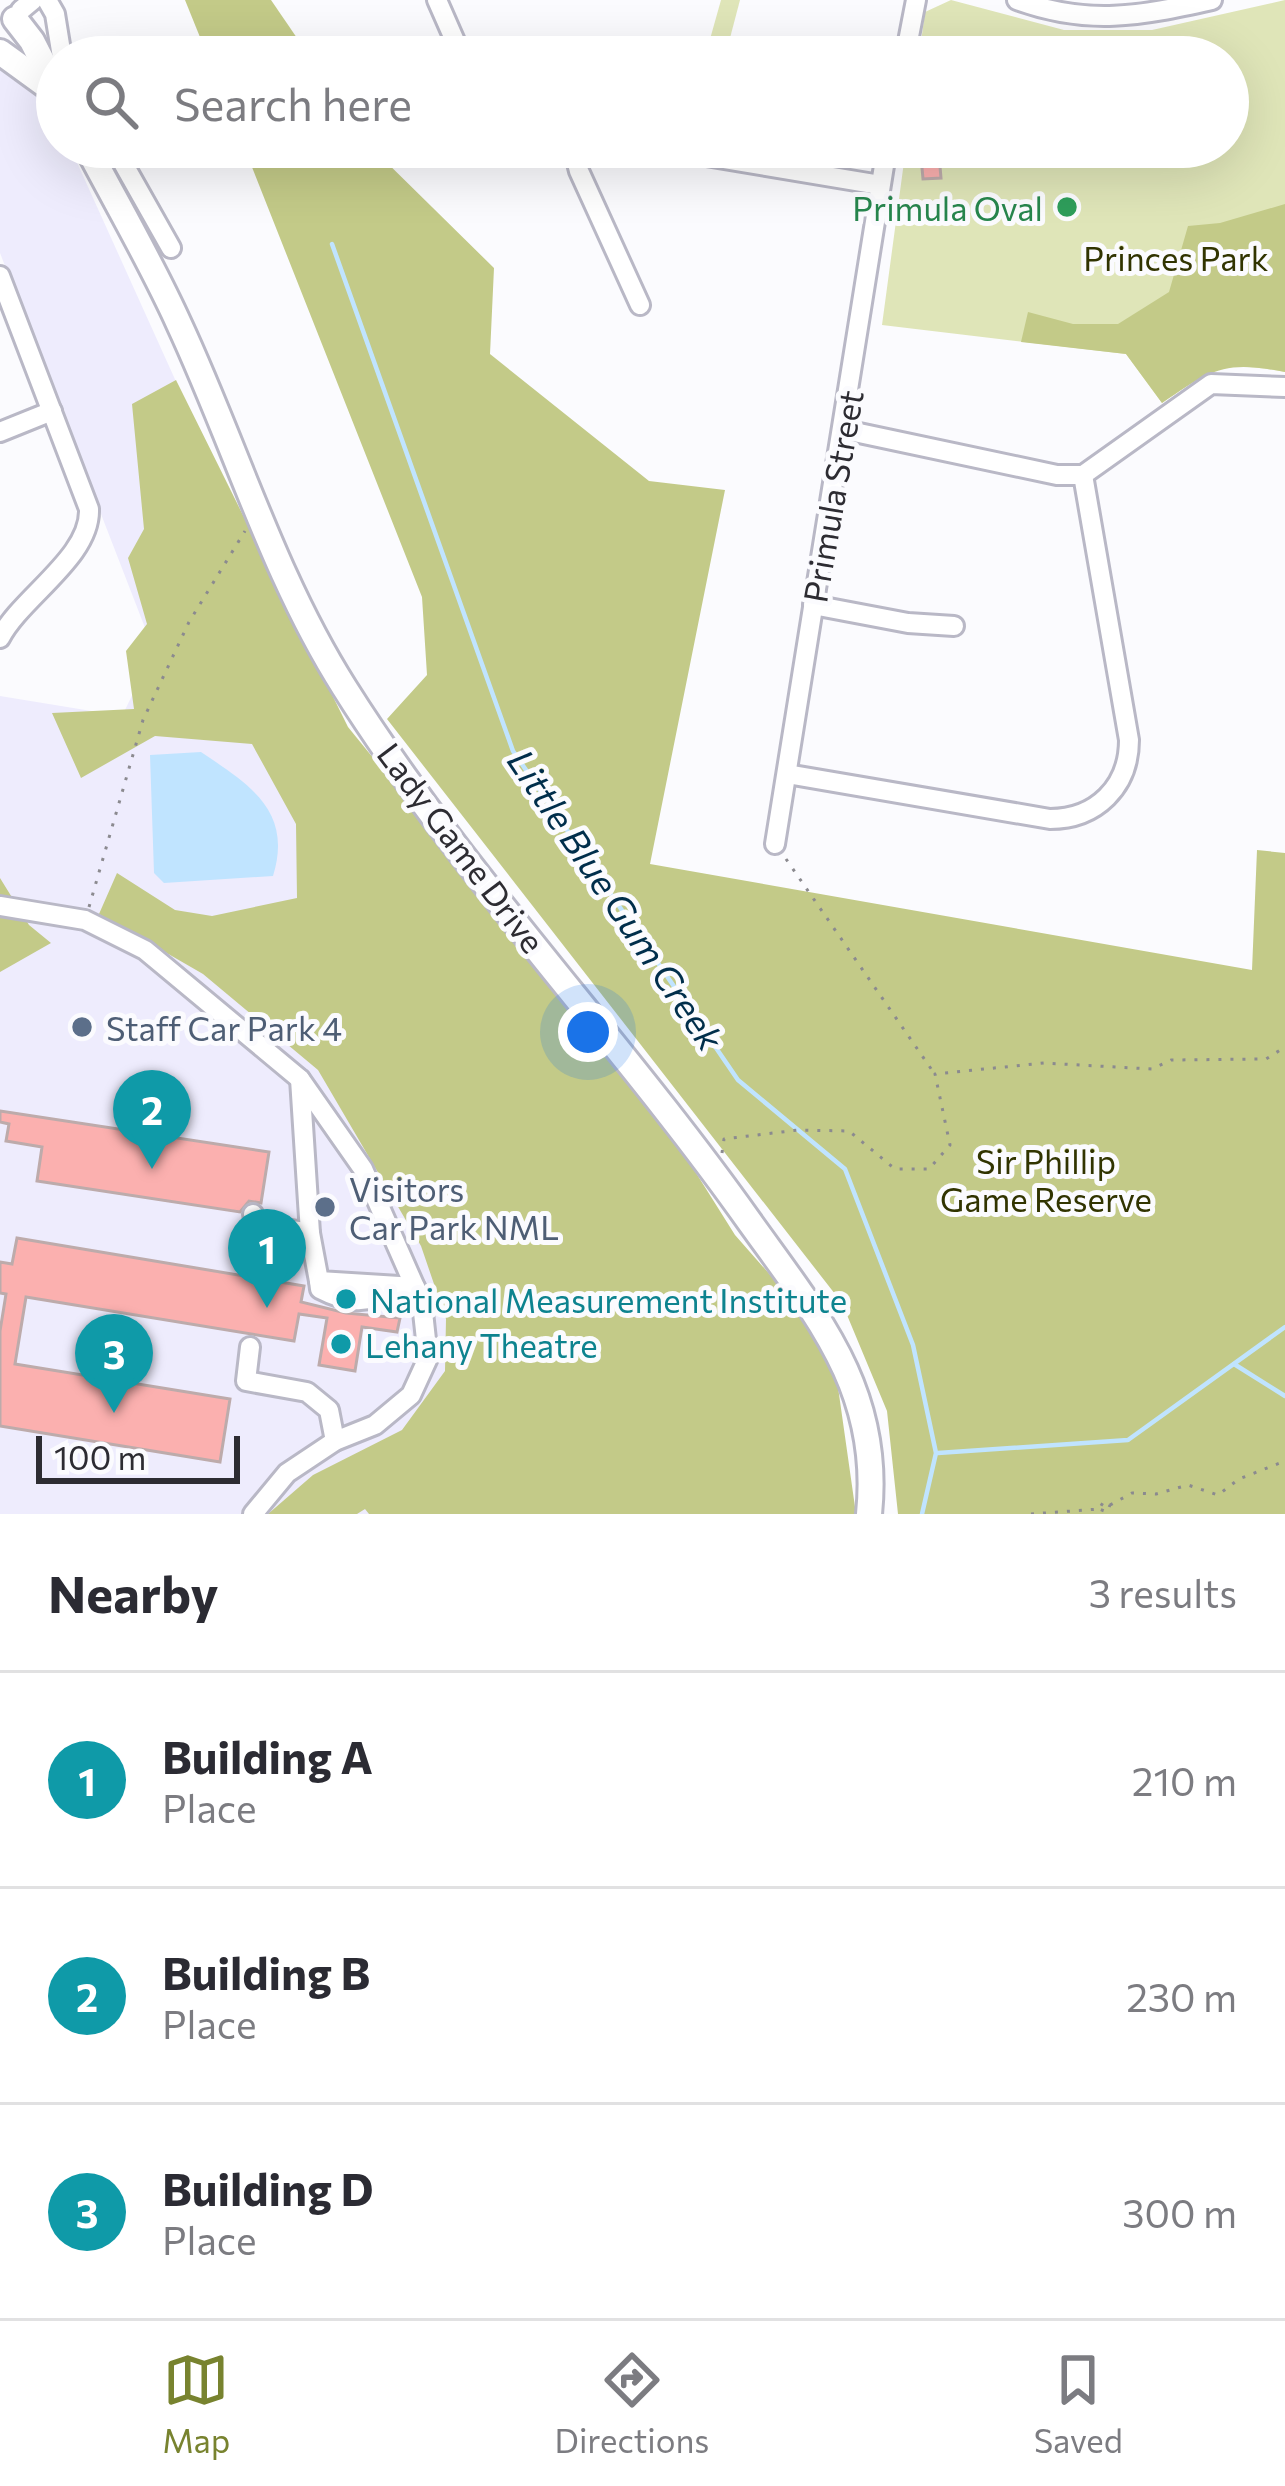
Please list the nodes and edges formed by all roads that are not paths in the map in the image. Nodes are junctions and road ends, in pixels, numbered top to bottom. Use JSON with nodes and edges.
{"nodes":[{"id":1,"x":46,"y":0,"type":"edge"},
{"id":2,"x":437,"y":0,"type":"edge"},
{"id":3,"x":916,"y":0,"type":"edge"},
{"id":4,"x":1017,"y":0,"type":"edge"},
{"id":5,"x":1212,"y":0,"type":"edge"},
{"id":6,"x":18,"y":9,"type":"edge"},
{"id":7,"x":59,"y":36,"type":"edge"},
{"id":8,"x":453,"y":36,"type":"edge"},
{"id":9,"x":909,"y":36,"type":"edge"},
{"id":10,"x":36,"y":49,"type":"edge"},
{"id":11,"x":0,"y":52,"type":"edge"},
{"id":12,"x":36,"y":77,"type":"edge"},
{"id":13,"x":98,"y":168,"type":"edge"},
{"id":14,"x":126,"y":168,"type":"edge"},
{"id":15,"x":578,"y":168,"type":"edge"},
{"id":16,"x":778,"y":168,"type":"edge"},
{"id":17,"x":883,"y":168,"type":"edge"},
{"id":18,"x":880,"y":185,"type":"junction"},
{"id":19,"x":171,"y":248,"type":"dead end"},
{"id":20,"x":0,"y":276,"type":"edge"},
{"id":21,"x":640,"y":305,"type":"dead end"},
{"id":22,"x":1285,"y":387,"type":"edge"},
{"id":23,"x":52,"y":411,"type":"junction"},
{"id":24,"x":845,"y":430,"type":"junction"},
{"id":25,"x":0,"y":432,"type":"edge"},
{"id":26,"x":1082,"y":475,"type":"junction"},
{"id":27,"x":813,"y":605,"type":"junction"},
{"id":28,"x":954,"y":626,"type":"dead end"},
{"id":29,"x":0,"y":638,"type":"edge"},
{"id":30,"x":787,"y":774,"type":"junction"},
{"id":31,"x":776,"y":844,"type":"road end"},
{"id":32,"x":0,"y":906,"type":"edge"},
{"id":33,"x":300,"y":1079,"type":"junction"},
{"id":34,"x":253,"y":1214,"type":"dead end"},
{"id":35,"x":310,"y":1233,"type":"junction"},
{"id":36,"x":405,"y":1287,"type":"junction"},
{"id":37,"x":250,"y":1347,"type":"dead end"},
{"id":38,"x":335,"y":1441,"type":"junction"},
{"id":39,"x":254,"y":1514,"type":"edge"},
{"id":40,"x":869,"y":1514,"type":"edge"}],
"edges":[{"from":1,"to":7,"type":"street"},
{"from":2,"to":8,"type":"street"},
{"from":3,"to":9,"type":"street"},
{"from":4,"to":5,"type":"street"},
{"from":6,"to":10,"type":"main road"},
{"from":11,"to":12,"type":"main road"},
{"from":13,"to":40,"type":"main road","name":"Lady Game Drive"},
{"from":14,"to":19,"type":"street"},
{"from":15,"to":21,"type":"street"},
{"from":16,"to":18,"type":"street"},
{"from":17,"to":18,"type":"street","name":"Primula Street"},
{"from":18,"to":24,"type":"street","name":"Primula Street"},
{"from":20,"to":23,"type":"street"},
{"from":22,"to":26,"type":"street"},
{"from":23,"to":25,"type":"street"},
{"from":23,"to":29,"type":"street"},
{"from":24,"to":26,"type":"street"},
{"from":24,"to":27,"type":"street","name":"Primula Street"},
{"from":26,"to":30,"type":"street"},
{"from":27,"to":28,"type":"street"},
{"from":27,"to":30,"type":"street","name":"Primula Street"},
{"from":30,"to":31,"type":"street","name":"Primula Street"},
{"from":32,"to":33,"type":"street"},
{"from":33,"to":35,"type":"street"},
{"from":33,"to":36,"type":"street"},
{"from":34,"to":35,"type":"street"},
{"from":35,"to":36,"type":"street"},
{"from":36,"to":38,"type":"street"},
{"from":37,"to":38,"type":"street"},
{"from":38,"to":39,"type":"street"}]}
